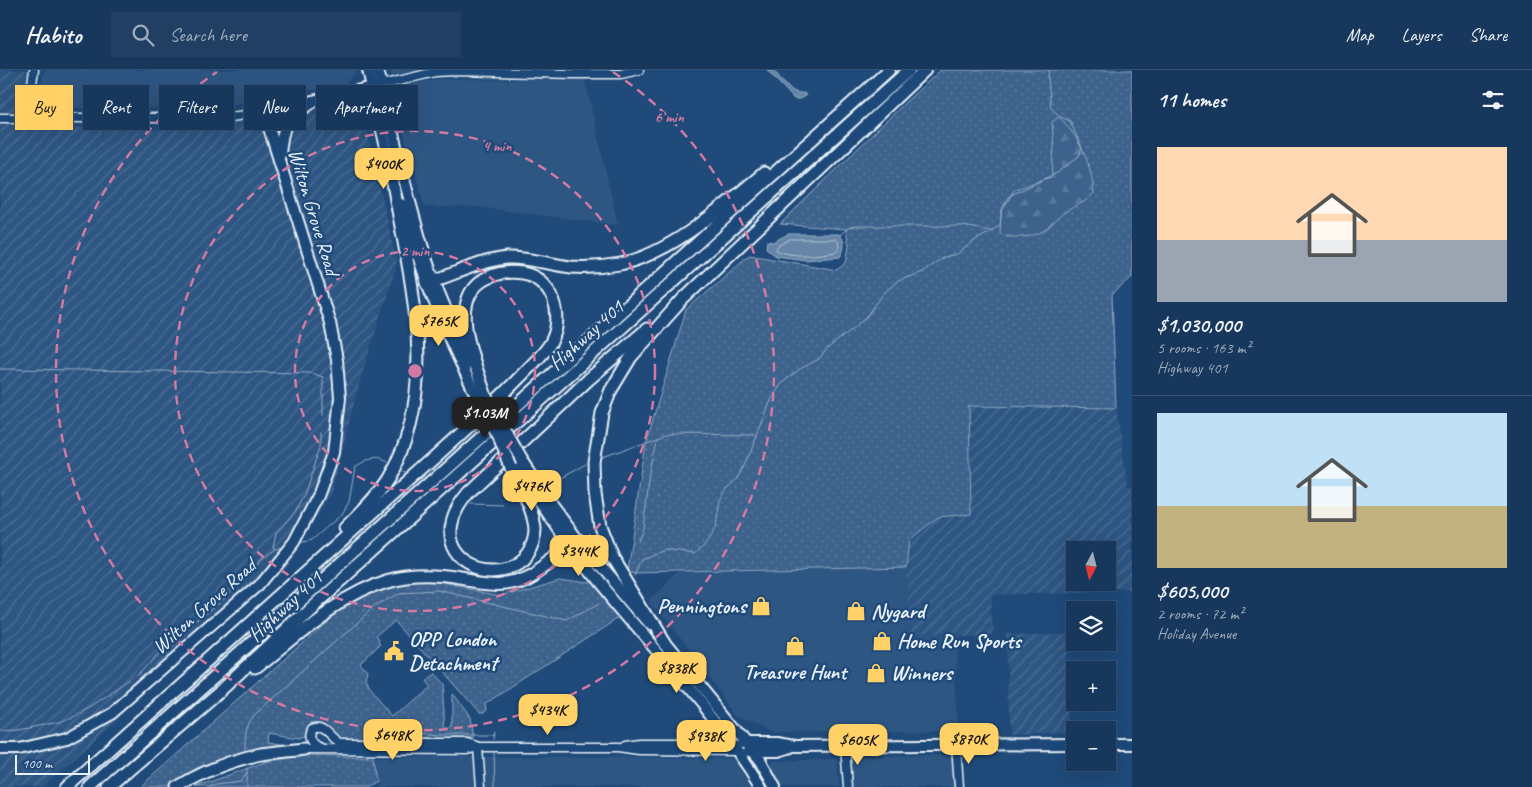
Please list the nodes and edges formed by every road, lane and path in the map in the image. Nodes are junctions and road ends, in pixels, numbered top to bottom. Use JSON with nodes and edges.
{"nodes":[{"id":1,"x":34,"y":70,"type":"edge"},
{"id":2,"x":368,"y":70,"type":"edge"},
{"id":3,"x":378,"y":70,"type":"edge"},
{"id":4,"x":639,"y":70,"type":"edge"},
{"id":5,"x":889,"y":70,"type":"edge"},
{"id":6,"x":909,"y":70,"type":"edge"},
{"id":7,"x":925,"y":70,"type":"edge"},
{"id":8,"x":32,"y":85,"type":"edge"},
{"id":9,"x":376,"y":85,"type":"edge"},
{"id":10,"x":376,"y":85,"type":"edge"},
{"id":11,"x":380,"y":85,"type":"edge"},
{"id":12,"x":316,"y":101,"type":"edge"},
{"id":13,"x":244,"y":115,"type":"edge"},
{"id":14,"x":0,"y":118,"type":"edge"},
{"id":15,"x":15,"y":118,"type":"edge"},
{"id":16,"x":73,"y":118,"type":"edge"},
{"id":17,"x":269,"y":130,"type":"edge"},
{"id":18,"x":384,"y":130,"type":"edge"},
{"id":19,"x":389,"y":130,"type":"edge"},
{"id":20,"x":793,"y":155,"type":"junction"},
{"id":21,"x":279,"y":163,"type":"junction"},
{"id":22,"x":391,"y":171,"type":"junction"},
{"id":23,"x":431,"y":282,"type":"junction"},
{"id":24,"x":682,"y":299,"type":"junction"},
{"id":25,"x":482,"y":397,"type":"junction"},
{"id":26,"x":500,"y":441,"type":"joint"},
{"id":27,"x":516,"y":464,"type":"junction"},
{"id":28,"x":574,"y":543,"type":"junction"},
{"id":29,"x":290,"y":588,"type":"junction"},
{"id":30,"x":664,"y":642,"type":"junction"},
{"id":31,"x":224,"y":688,"type":"junction"},
{"id":32,"x":956,"y":744,"type":"junction"},
{"id":33,"x":1066,"y":744,"type":"edge"},
{"id":34,"x":1116,"y":744,"type":"edge"},
{"id":35,"x":1132,"y":744,"type":"edge"},
{"id":36,"x":846,"y":745,"type":"junction"},
{"id":37,"x":478,"y":747,"type":"junction"},
{"id":38,"x":0,"y":748,"type":"edge"},
{"id":39,"x":742,"y":748,"type":"junction"},
{"id":40,"x":324,"y":749,"type":"junction"},
{"id":41,"x":304,"y":750,"type":"joint"},
{"id":42,"x":67,"y":787,"type":"edge"},
{"id":43,"x":90,"y":787,"type":"edge"},
{"id":44,"x":109,"y":787,"type":"edge"},
{"id":45,"x":178,"y":787,"type":"edge"},
{"id":46,"x":481,"y":787,"type":"edge"},
{"id":47,"x":761,"y":787,"type":"edge"},
{"id":48,"x":771,"y":787,"type":"edge"},
{"id":49,"x":775,"y":787,"type":"edge"},
{"id":50,"x":848,"y":787,"type":"edge"},
{"id":51,"x":959,"y":787,"type":"edge"}],
"edges":[{"from":1,"to":8,"type":"street"},
{"from":2,"to":9,"type":"main road"},
{"from":3,"to":10,"type":"main road"},
{"from":4,"to":11,"type":"street"},
{"from":5,"to":20,"type":"highway","name":"Highway 401"},
{"from":6,"to":31,"type":"highway","name":"Highway 401"},
{"from":7,"to":24,"type":"highway"},
{"from":12,"to":21,"type":"main road"},
{"from":13,"to":16,"type":"street"},
{"from":14,"to":15,"type":"street"},
{"from":17,"to":21,"type":"main road","name":"Wilton Grove Road"},
{"from":18,"to":22,"type":"main road"},
{"from":19,"to":23,"type":"main road"},
{"from":20,"to":23,"type":"highway"},
{"from":20,"to":43,"type":"highway","name":"Highway 401"},
{"from":21,"to":38,"type":"main road","name":"Wilton Grove Road"},
{"from":22,"to":23,"type":"main road"},
{"from":22,"to":29,"type":"highway"},
{"from":23,"to":25,"type":"main road"},
{"from":24,"to":27,"type":"highway"},
{"from":24,"to":30,"type":"highway"},
{"from":25,"to":26,"type":"main road","bridge":true},
{"from":25,"to":27,"type":"main road","bridge":true},
{"from":25,"to":29,"type":"highway"},
{"from":26,"to":27,"type":"highway","bridge":true},
{"from":27,"to":28,"type":"main road"},
{"from":28,"to":30,"type":"main road"},
{"from":28,"to":31,"type":"highway"},
{"from":28,"to":39,"type":"main road"},
{"from":29,"to":42,"type":"highway"},
{"from":30,"to":39,"type":"main road"},
{"from":31,"to":44,"type":"highway","name":"Highway 401"},
{"from":32,"to":33,"type":"main road"},
{"from":32,"to":36,"type":"main road"},
{"from":32,"to":51,"type":"street"},
{"from":34,"to":35,"type":"main road"},
{"from":36,"to":39,"type":"main road"},
{"from":36,"to":50,"type":"street"},
{"from":37,"to":39,"type":"street"},
{"from":37,"to":40,"type":"street"},
{"from":37,"to":40,"type":"street"},
{"from":37,"to":46,"type":"street"},
{"from":39,"to":47,"type":"main road"},
{"from":39,"to":48,"type":"main road"},
{"from":39,"to":49,"type":"main road"},
{"from":40,"to":41,"type":"street"},
{"from":41,"to":45,"type":"highway"}]}
